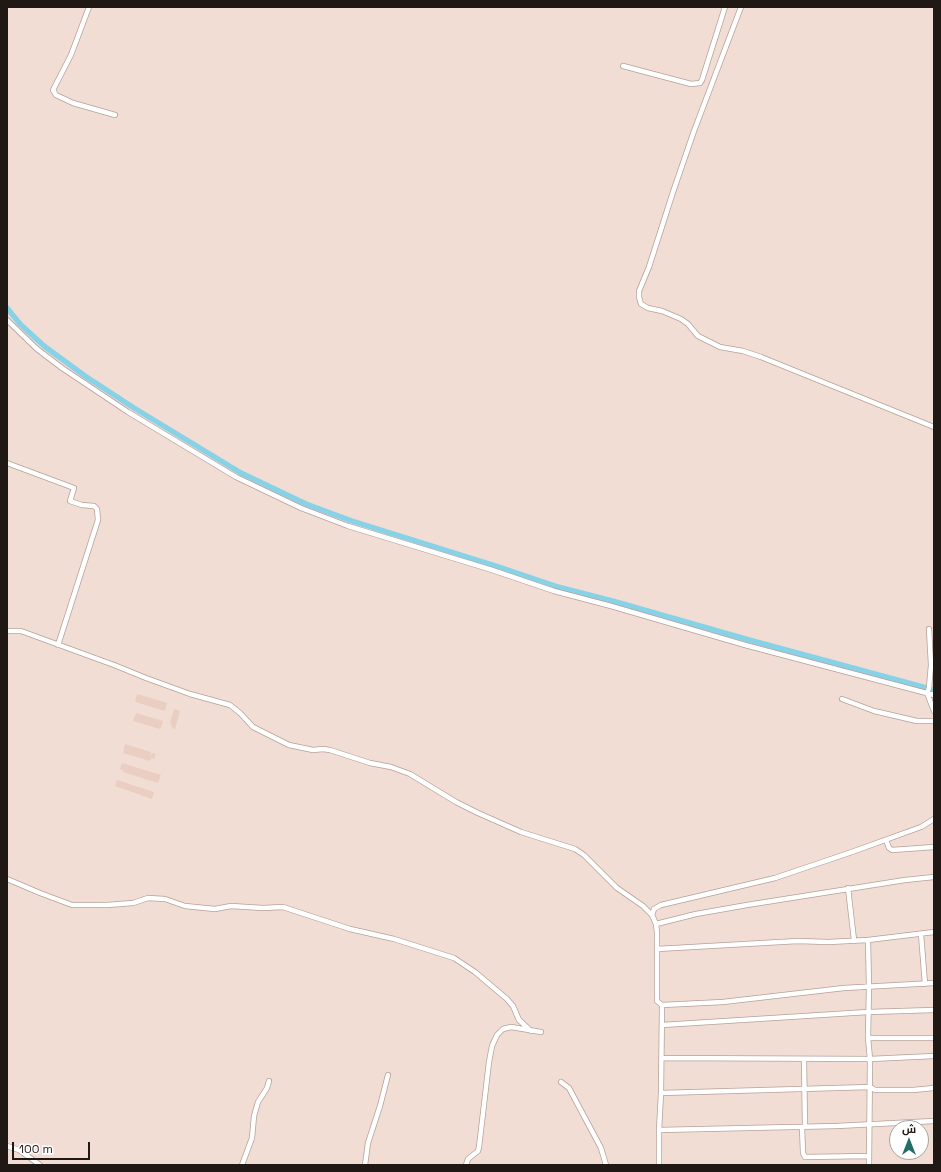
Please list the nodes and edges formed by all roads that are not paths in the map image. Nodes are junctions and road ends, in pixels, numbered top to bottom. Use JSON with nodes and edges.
{"nodes":[{"id":1,"x":89,"y":7,"type":"edge"},
{"id":2,"x":725,"y":7,"type":"edge"},
{"id":3,"x":741,"y":7,"type":"edge"},
{"id":4,"x":623,"y":66,"type":"dead end"},
{"id":5,"x":114,"y":115,"type":"dead end"},
{"id":6,"x":7,"y":320,"type":"edge"},
{"id":7,"x":934,"y":427,"type":"edge"},
{"id":8,"x":7,"y":463,"type":"edge"},
{"id":9,"x":929,"y":629,"type":"dead end"},
{"id":10,"x":7,"y":631,"type":"edge"},
{"id":11,"x":58,"y":645,"type":"junction"},
{"id":12,"x":932,"y":661,"type":"edge"},
{"id":13,"x":927,"y":694,"type":"junction"},
{"id":14,"x":934,"y":695,"type":"edge"},
{"id":15,"x":842,"y":699,"type":"dead end"},
{"id":16,"x":934,"y":711,"type":"edge"},
{"id":17,"x":934,"y":721,"type":"edge"},
{"id":18,"x":934,"y":819,"type":"edge"},
{"id":19,"x":886,"y":840,"type":"junction"},
{"id":20,"x":934,"y":848,"type":"edge"},
{"id":21,"x":934,"y":878,"type":"edge"},
{"id":22,"x":7,"y":879,"type":"edge"},
{"id":23,"x":848,"y":888,"type":"junction"},
{"id":24,"x":652,"y":915,"type":"junction"},
{"id":25,"x":656,"y":924,"type":"junction"},
{"id":26,"x":934,"y":932,"type":"edge"},
{"id":27,"x":922,"y":934,"type":"junction"},
{"id":28,"x":854,"y":940,"type":"junction"},
{"id":29,"x":868,"y":940,"type":"junction"},
{"id":30,"x":658,"y":949,"type":"junction"},
{"id":31,"x":934,"y":983,"type":"edge"},
{"id":32,"x":925,"y":984,"type":"junction"},
{"id":33,"x":869,"y":987,"type":"junction"},
{"id":34,"x":662,"y":1005,"type":"junction"},
{"id":35,"x":934,"y":1010,"type":"edge"},
{"id":36,"x":868,"y":1012,"type":"junction"},
{"id":37,"x":662,"y":1026,"type":"junction"},
{"id":38,"x":531,"y":1030,"type":"junction"},
{"id":39,"x":541,"y":1032,"type":"dead end"},
{"id":40,"x":868,"y":1038,"type":"junction"},
{"id":41,"x":934,"y":1038,"type":"edge"},
{"id":42,"x":934,"y":1056,"type":"edge"},
{"id":43,"x":661,"y":1058,"type":"junction"},
{"id":44,"x":804,"y":1059,"type":"junction"},
{"id":45,"x":870,"y":1059,"type":"junction"},
{"id":46,"x":388,"y":1075,"type":"dead end"},
{"id":47,"x":269,"y":1081,"type":"dead end"},
{"id":48,"x":561,"y":1082,"type":"dead end"},
{"id":49,"x":870,"y":1087,"type":"junction"},
{"id":50,"x":934,"y":1088,"type":"edge"},
{"id":51,"x":805,"y":1090,"type":"junction"},
{"id":52,"x":661,"y":1093,"type":"junction"},
{"id":53,"x":934,"y":1121,"type":"edge"},
{"id":54,"x":869,"y":1124,"type":"junction"},
{"id":55,"x":804,"y":1127,"type":"junction"},
{"id":56,"x":659,"y":1130,"type":"junction"},
{"id":57,"x":7,"y":1146,"type":"edge"},
{"id":58,"x":869,"y":1156,"type":"junction"},
{"id":59,"x":40,"y":1165,"type":"edge"},
{"id":60,"x":242,"y":1165,"type":"edge"},
{"id":61,"x":365,"y":1165,"type":"edge"},
{"id":62,"x":466,"y":1165,"type":"edge"},
{"id":63,"x":606,"y":1165,"type":"edge"},
{"id":64,"x":659,"y":1165,"type":"edge"},
{"id":65,"x":869,"y":1165,"type":"edge"}],
"edges":[{"from":1,"to":5,"type":"street"},
{"from":2,"to":4,"type":"street"},
{"from":3,"to":7,"type":"street"},
{"from":6,"to":13,"type":"street"},
{"from":8,"to":11,"type":"street"},
{"from":9,"to":12,"type":"street"},
{"from":10,"to":11,"type":"street"},
{"from":11,"to":24,"type":"street"},
{"from":12,"to":13,"type":"street"},
{"from":13,"to":14,"type":"street"},
{"from":13,"to":16,"type":"street"},
{"from":15,"to":17,"type":"street"},
{"from":18,"to":19,"type":"street"},
{"from":19,"to":20,"type":"street"},
{"from":19,"to":24,"type":"street"},
{"from":21,"to":23,"type":"street"},
{"from":22,"to":38,"type":"street"},
{"from":23,"to":25,"type":"street"},
{"from":23,"to":28,"type":"street"},
{"from":24,"to":25,"type":"street"},
{"from":25,"to":30,"type":"street"},
{"from":26,"to":27,"type":"street"},
{"from":27,"to":29,"type":"street"},
{"from":27,"to":32,"type":"street"},
{"from":28,"to":29,"type":"street"},
{"from":28,"to":30,"type":"street"},
{"from":29,"to":33,"type":"street"},
{"from":30,"to":34,"type":"street"},
{"from":31,"to":32,"type":"street"},
{"from":32,"to":33,"type":"street"},
{"from":33,"to":34,"type":"street"},
{"from":33,"to":36,"type":"street"},
{"from":34,"to":37,"type":"street"},
{"from":35,"to":36,"type":"street"},
{"from":36,"to":37,"type":"street"},
{"from":36,"to":40,"type":"street"},
{"from":37,"to":43,"type":"street"},
{"from":38,"to":39,"type":"street"},
{"from":38,"to":62,"type":"street"},
{"from":40,"to":41,"type":"street"},
{"from":40,"to":45,"type":"street"},
{"from":42,"to":45,"type":"street"},
{"from":43,"to":44,"type":"street"},
{"from":43,"to":52,"type":"street"},
{"from":44,"to":45,"type":"street"},
{"from":44,"to":51,"type":"street"},
{"from":45,"to":49,"type":"street"},
{"from":46,"to":61,"type":"street"},
{"from":47,"to":60,"type":"street"},
{"from":48,"to":63,"type":"street"},
{"from":49,"to":50,"type":"street"},
{"from":49,"to":51,"type":"street"},
{"from":49,"to":54,"type":"street"},
{"from":51,"to":52,"type":"street"},
{"from":51,"to":55,"type":"street"},
{"from":52,"to":56,"type":"street"},
{"from":53,"to":54,"type":"street"},
{"from":54,"to":55,"type":"street"},
{"from":54,"to":58,"type":"street"},
{"from":55,"to":56,"type":"street"},
{"from":55,"to":58,"type":"street"},
{"from":56,"to":64,"type":"street"},
{"from":57,"to":59,"type":"street"},
{"from":58,"to":65,"type":"street"}]}
